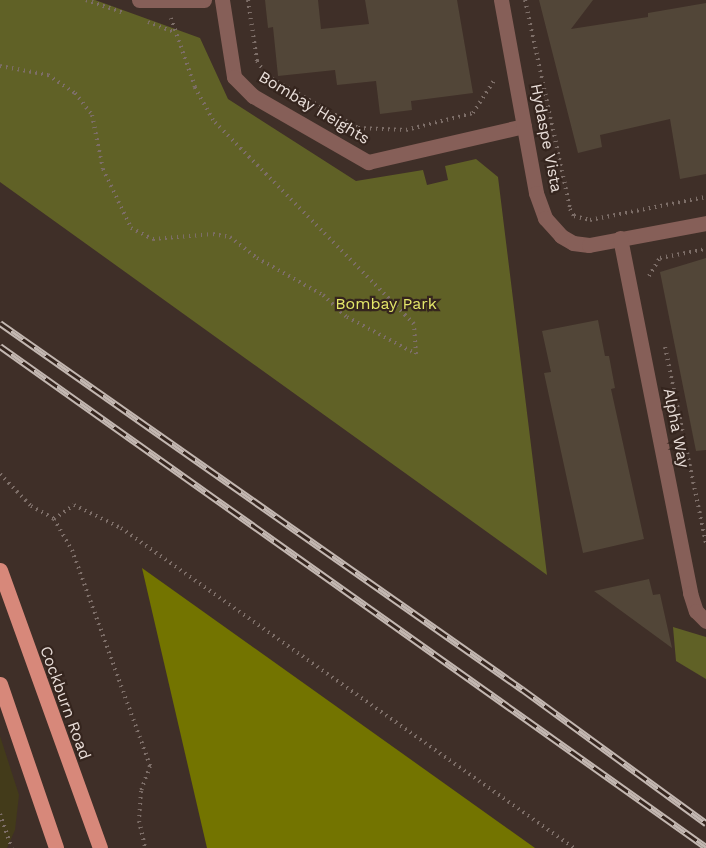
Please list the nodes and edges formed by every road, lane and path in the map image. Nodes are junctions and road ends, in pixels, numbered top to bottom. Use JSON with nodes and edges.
{"nodes":[{"id":1,"x":139,"y":0,"type":"edge"},
{"id":2,"x":204,"y":0,"type":"edge"},
{"id":3,"x":222,"y":0,"type":"edge"},
{"id":4,"x":248,"y":0,"type":"edge"},
{"id":5,"x":501,"y":0,"type":"edge"},
{"id":6,"x":525,"y":0,"type":"edge"},
{"id":7,"x":171,"y":17,"type":"dead end"},
{"id":8,"x":0,"y":66,"type":"edge"},
{"id":9,"x":501,"y":78,"type":"dead end"},
{"id":10,"x":524,"y":126,"type":"junction"},
{"id":11,"x":706,"y":197,"type":"edge"},
{"id":12,"x":706,"y":223,"type":"edge"},
{"id":13,"x":620,"y":238,"type":"junction"},
{"id":14,"x":706,"y":249,"type":"edge"},
{"id":15,"x":652,"y":286,"type":"dead end"},
{"id":16,"x":664,"y":345,"type":"dead end"},
{"id":17,"x":0,"y":474,"type":"edge"},
{"id":18,"x":54,"y":519,"type":"junction"},
{"id":19,"x":706,"y":543,"type":"edge"},
{"id":20,"x":0,"y":570,"type":"edge"},
{"id":21,"x":706,"y":621,"type":"edge"},
{"id":22,"x":0,"y":684,"type":"edge"},
{"id":23,"x":0,"y":814,"type":"edge"},
{"id":24,"x":12,"y":848,"type":"edge"},
{"id":25,"x":56,"y":848,"type":"edge"},
{"id":26,"x":100,"y":848,"type":"edge"},
{"id":27,"x":145,"y":848,"type":"edge"},
{"id":28,"x":574,"y":848,"type":"edge"}],
"edges":[{"from":1,"to":2,"type":"street"},
{"from":3,"to":10,"type":"street","name":"Bombay Heights"},
{"from":4,"to":9,"type":"path"},
{"from":5,"to":10,"type":"street","name":"Hydaspe Vista"},
{"from":6,"to":11,"type":"path"},
{"from":7,"to":8,"type":"path"},
{"from":10,"to":13,"type":"street","name":"Hydaspe Vista"},
{"from":12,"to":13,"type":"street","name":"Hydaspe Vista"},
{"from":13,"to":21,"type":"street","name":"Alpha Way"},
{"from":14,"to":15,"type":"path"},
{"from":16,"to":19,"type":"path"},
{"from":17,"to":18,"type":"path"},
{"from":18,"to":27,"type":"path"},
{"from":18,"to":28,"type":"path"},
{"from":20,"to":26,"type":"main road","name":"Cockburn Road"},
{"from":22,"to":25,"type":"main road"},
{"from":23,"to":24,"type":"path"}]}
